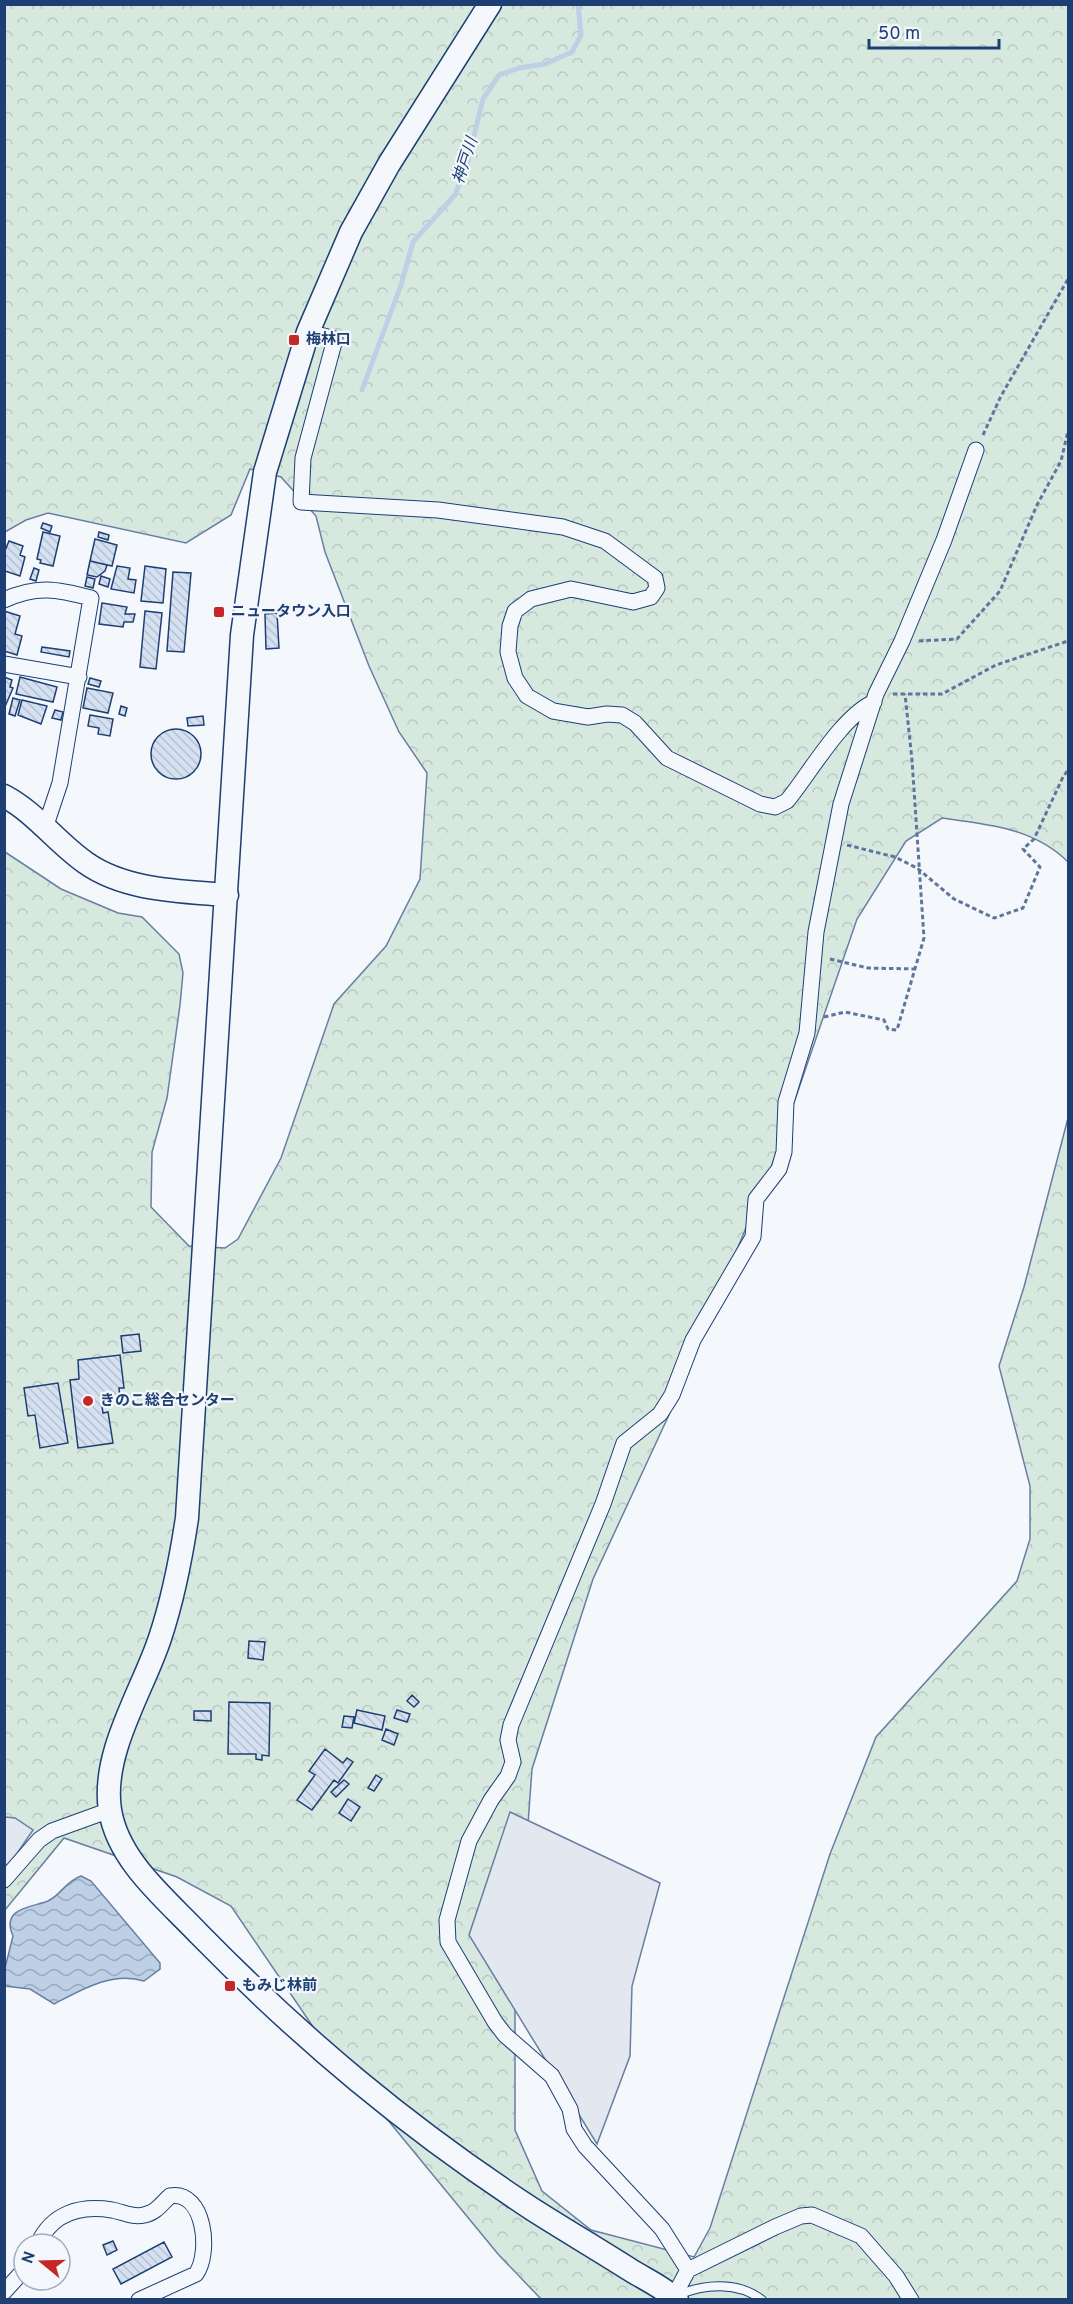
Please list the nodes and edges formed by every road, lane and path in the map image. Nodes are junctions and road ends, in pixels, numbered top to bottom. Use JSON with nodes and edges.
{"nodes":[{"id":1,"x":490,"y":4,"type":"edge"},
{"id":2,"x":1068,"y":279,"type":"edge"},
{"id":3,"x":308,"y":332,"type":"junction"},
{"id":4,"x":1068,"y":431,"type":"edge"},
{"id":5,"x":975,"y":450,"type":"joint"},
{"id":6,"x":4,"y":600,"type":"edge"},
{"id":7,"x":902,"y":641,"type":"junction"},
{"id":8,"x":1068,"y":641,"type":"edge"},
{"id":9,"x":4,"y":663,"type":"edge"},
{"id":10,"x":79,"y":677,"type":"junction"},
{"id":11,"x":905,"y":694,"type":"junction"},
{"id":12,"x":875,"y":698,"type":"junction"},
{"id":13,"x":1068,"y":771,"type":"edge"},
{"id":14,"x":7,"y":799,"type":"edge"},
{"id":15,"x":45,"y":828,"type":"junction"},
{"id":16,"x":832,"y":842,"type":"junction"},
{"id":17,"x":920,"y":870,"type":"junction"},
{"id":18,"x":228,"y":895,"type":"junction"},
{"id":19,"x":814,"y":955,"type":"junction"},
{"id":20,"x":915,"y":969,"type":"junction"},
{"id":21,"x":808,"y":1021,"type":"junction"},
{"id":22,"x":110,"y":1810,"type":"junction"},
{"id":23,"x":4,"y":1880,"type":"edge"},
{"id":24,"x":45,"y":2232,"type":"edge"},
{"id":25,"x":688,"y":2270,"type":"junction"},
{"id":26,"x":675,"y":2298,"type":"edge"},
{"id":27,"x":139,"y":2300,"type":"edge"},
{"id":28,"x":762,"y":2300,"type":"edge"},
{"id":29,"x":911,"y":2300,"type":"edge"}],
"edges":[{"from":1,"to":3,"type":"street"},
{"from":2,"to":5,"type":"path"},
{"from":3,"to":12,"type":"street"},
{"from":3,"to":18,"type":"street"},
{"from":4,"to":7,"type":"path"},
{"from":5,"to":7,"type":"street"},
{"from":6,"to":10,"type":"street"},
{"from":7,"to":12,"type":"street"},
{"from":8,"to":11,"type":"path"},
{"from":9,"to":10,"type":"street"},
{"from":10,"to":15,"type":"street"},
{"from":11,"to":12,"type":"path"},
{"from":11,"to":17,"type":"path"},
{"from":12,"to":16,"type":"street"},
{"from":13,"to":17,"type":"path"},
{"from":14,"to":15,"type":"street"},
{"from":15,"to":18,"type":"street"},
{"from":16,"to":17,"type":"path"},
{"from":16,"to":19,"type":"street"},
{"from":17,"to":20,"type":"path"},
{"from":18,"to":22,"type":"street"},
{"from":19,"to":20,"type":"path"},
{"from":19,"to":21,"type":"street"},
{"from":20,"to":21,"type":"path"},
{"from":21,"to":25,"type":"street"},
{"from":22,"to":23,"type":"street"},
{"from":22,"to":26,"type":"street"},
{"from":24,"to":27,"type":"street"},
{"from":25,"to":26,"type":"street"},
{"from":25,"to":29,"type":"street"},
{"from":26,"to":28,"type":"lane"}]}
